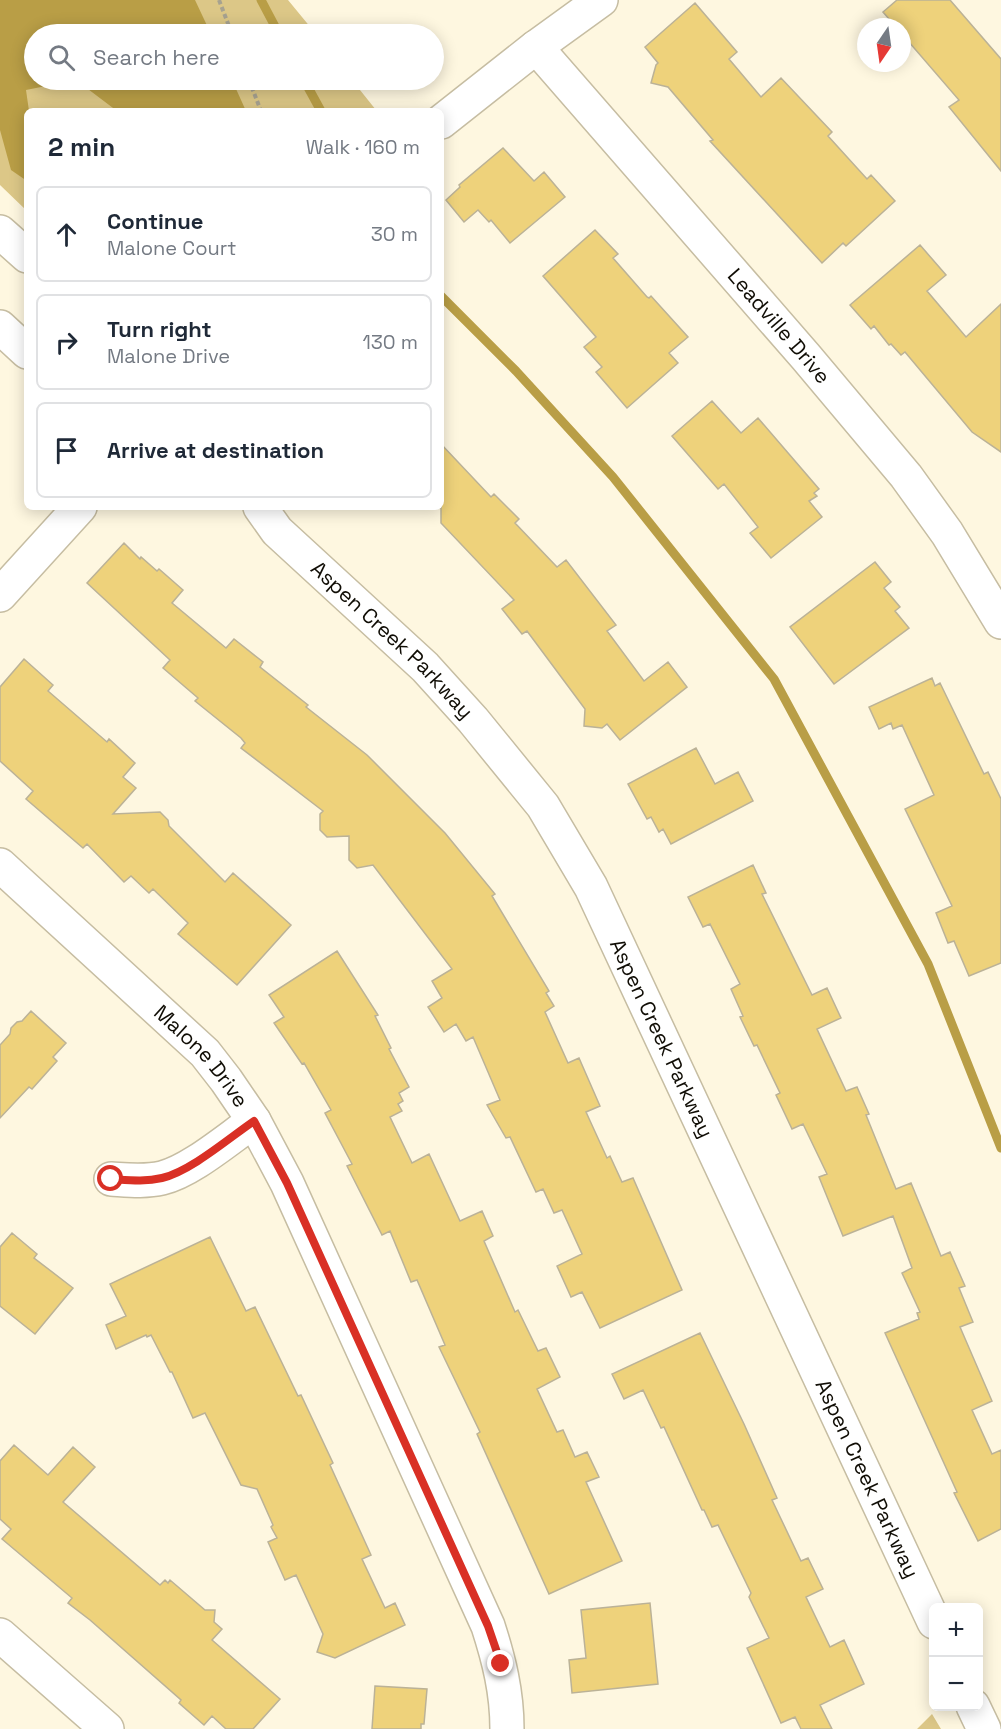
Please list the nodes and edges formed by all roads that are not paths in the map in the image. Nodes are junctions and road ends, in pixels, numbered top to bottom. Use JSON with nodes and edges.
{"nodes":[{"id":1,"x":601,"y":0,"type":"edge"},
{"id":2,"x":536,"y":47,"type":"junction"},
{"id":3,"x":444,"y":120,"type":"edge"},
{"id":4,"x":0,"y":232,"type":"edge"},
{"id":5,"x":24,"y":253,"type":"edge"},
{"id":6,"x":0,"y":327,"type":"edge"},
{"id":7,"x":24,"y":348,"type":"edge"},
{"id":8,"x":77,"y":510,"type":"edge"},
{"id":9,"x":244,"y":510,"type":"edge"},
{"id":10,"x":269,"y":519,"type":"edge"},
{"id":11,"x":0,"y":594,"type":"edge"},
{"id":12,"x":1001,"y":622,"type":"edge"},
{"id":13,"x":0,"y":865,"type":"edge"},
{"id":14,"x":254,"y":1121,"type":"junction"},
{"id":15,"x":111,"y":1179,"type":"dead end"},
{"id":16,"x":929,"y":1613,"type":"edge"},
{"id":17,"x":0,"y":1635,"type":"edge"},
{"id":18,"x":975,"y":1711,"type":"edge"},
{"id":19,"x":107,"y":1729,"type":"edge"},
{"id":20,"x":507,"y":1729,"type":"edge"},
{"id":21,"x":984,"y":1729,"type":"edge"}],
"edges":[{"from":1,"to":2,"type":"street"},
{"from":2,"to":3,"type":"street"},
{"from":2,"to":12,"type":"street","name":"Leadville Drive"},
{"from":4,"to":5,"type":"street"},
{"from":6,"to":7,"type":"street"},
{"from":8,"to":11,"type":"street"},
{"from":9,"to":10,"type":"street","name":"Aspen Creek Parkway"},
{"from":10,"to":16,"type":"street","name":"Aspen Creek Parkway"},
{"from":13,"to":14,"type":"street","name":"Malone Drive"},
{"from":14,"to":15,"type":"street"},
{"from":14,"to":20,"type":"street","name":"Malone Drive"},
{"from":17,"to":19,"type":"street"},
{"from":18,"to":21,"type":"street"}]}
